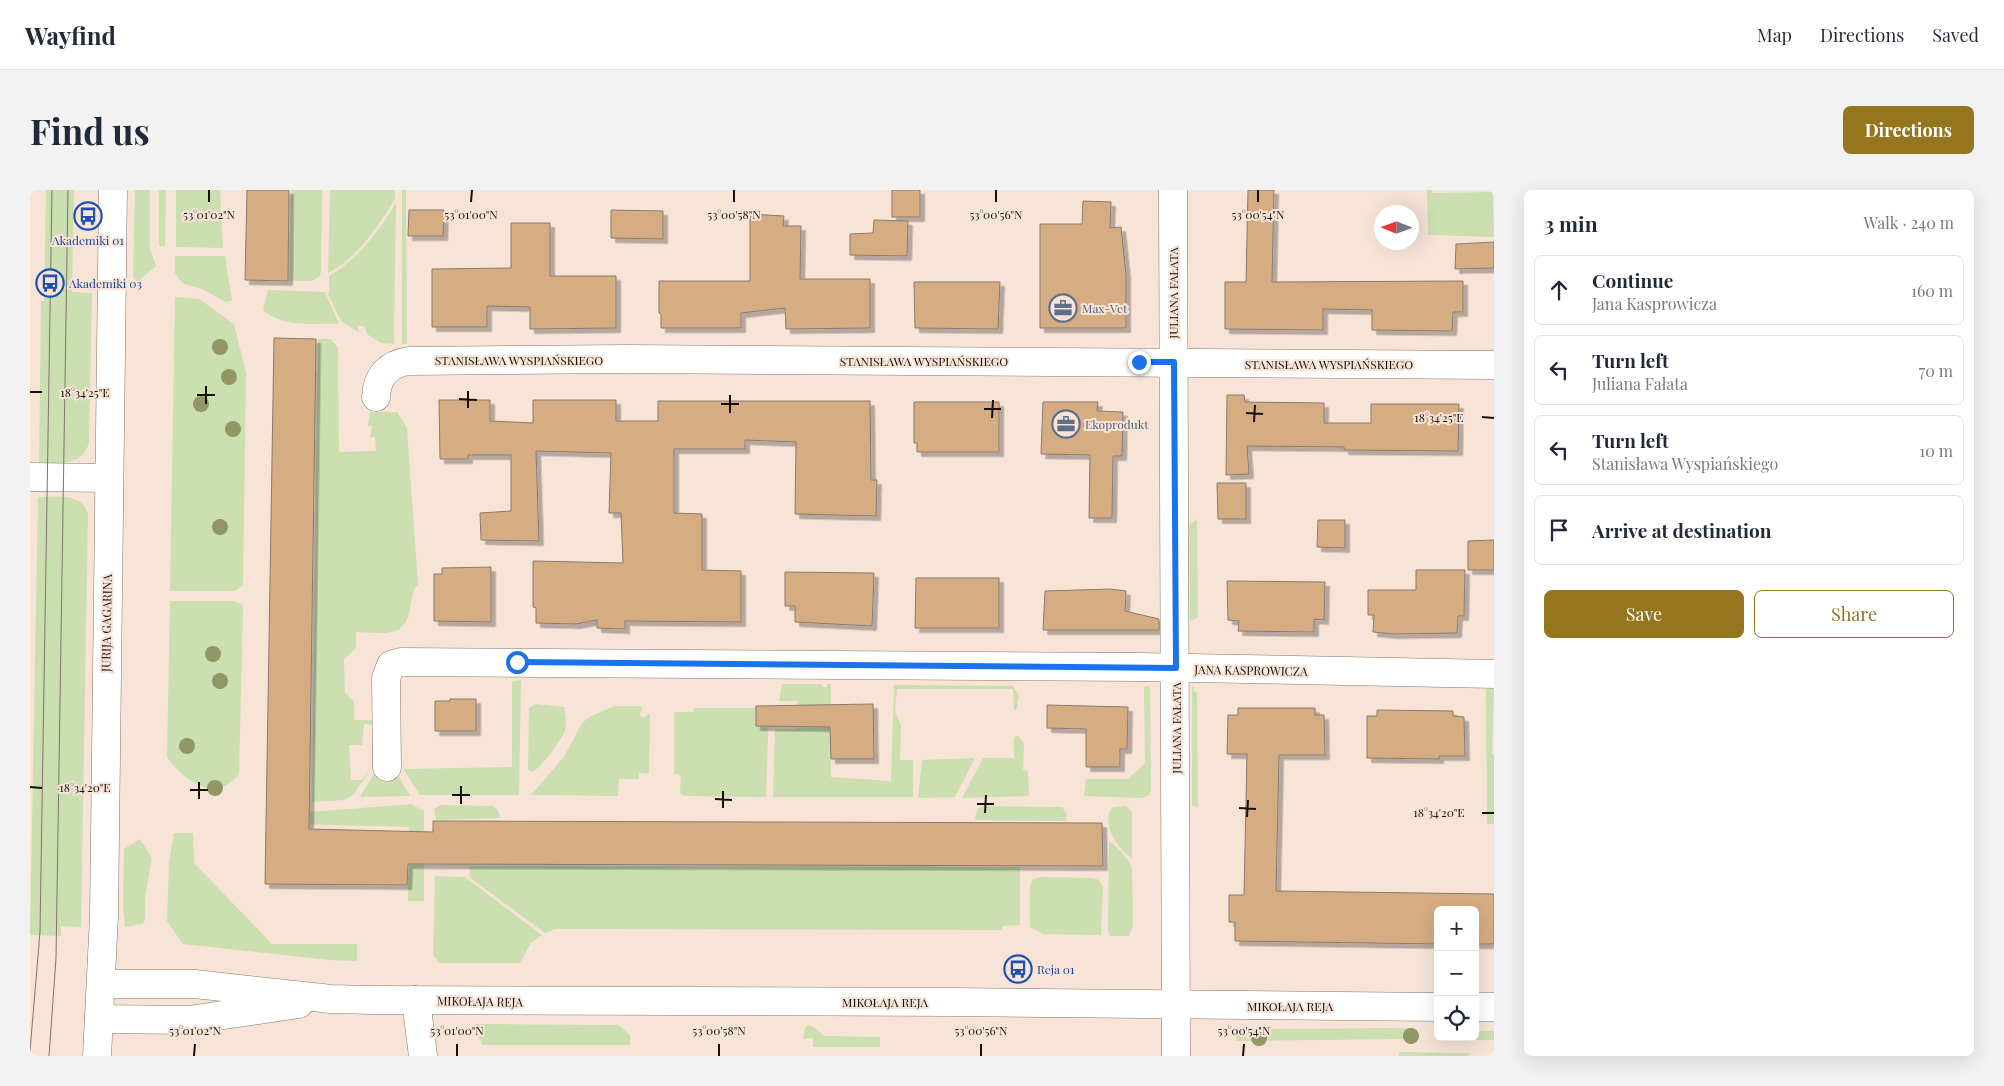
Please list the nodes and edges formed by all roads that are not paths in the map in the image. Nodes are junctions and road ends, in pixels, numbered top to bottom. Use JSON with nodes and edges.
{"nodes":[{"id":1,"x":113,"y":190,"type":"edge"},
{"id":2,"x":1173,"y":190,"type":"edge"},
{"id":3,"x":1174,"y":362,"type":"junction"},
{"id":4,"x":1494,"y":365,"type":"edge"},
{"id":5,"x":376,"y":397,"type":"dead end"},
{"id":6,"x":30,"y":478,"type":"edge"},
{"id":7,"x":108,"y":478,"type":"junction"},
{"id":8,"x":1176,"y":668,"type":"junction"},
{"id":9,"x":1494,"y":674,"type":"edge"},
{"id":10,"x":387,"y":767,"type":"dead end"},
{"id":11,"x":101,"y":984,"type":"junction"},
{"id":12,"x":331,"y":999,"type":"junction"},
{"id":13,"x":416,"y":1000,"type":"junction"},
{"id":14,"x":1177,"y":1005,"type":"junction"},
{"id":15,"x":1434,"y":1007,"type":"edge"},
{"id":16,"x":1479,"y":1007,"type":"edge"},
{"id":17,"x":1494,"y":1007,"type":"edge"},
{"id":18,"x":99,"y":1019,"type":"junction"},
{"id":19,"x":97,"y":1056,"type":"edge"},
{"id":20,"x":422,"y":1056,"type":"edge"},
{"id":21,"x":1176,"y":1056,"type":"edge"}],
"edges":[{"from":1,"to":7,"type":"street","name":"JURIJA GAGARINA"},
{"from":2,"to":3,"type":"street","name":"JULIANA FAŁATA"},
{"from":3,"to":4,"type":"street","name":"STANISŁAWA WYSPIAŃSKIEGO"},
{"from":3,"to":5,"type":"street","name":"STANISŁAWA WYSPIAŃSKIEGO"},
{"from":3,"to":8,"type":"street","name":"JULIANA FAŁATA"},
{"from":6,"to":7,"type":"street"},
{"from":7,"to":11,"type":"street","name":"JURIJA GAGARINA"},
{"from":8,"to":9,"type":"street","name":"JANA KASPROWICZA"},
{"from":8,"to":10,"type":"street","name":"JANA KASPROWICZA"},
{"from":8,"to":14,"type":"street","name":"JULIANA FAŁATA"},
{"from":11,"to":12,"type":"street","name":"MIKOŁAJA REJA"},
{"from":11,"to":18,"type":"street","name":"JURIJA GAGARINA"},
{"from":12,"to":13,"type":"street","name":"MIKOŁAJA REJA"},
{"from":12,"to":18,"type":"street","name":"MIKOŁAJA REJA"},
{"from":13,"to":14,"type":"street","name":"MIKOŁAJA REJA"},
{"from":13,"to":20,"type":"street"},
{"from":14,"to":15,"type":"street","name":"MIKOŁAJA REJA"},
{"from":14,"to":21,"type":"street","name":"JULIANA FAŁATA"},
{"from":16,"to":17,"type":"street"},
{"from":18,"to":19,"type":"street","name":"JURIJA GAGARINA"}]}
